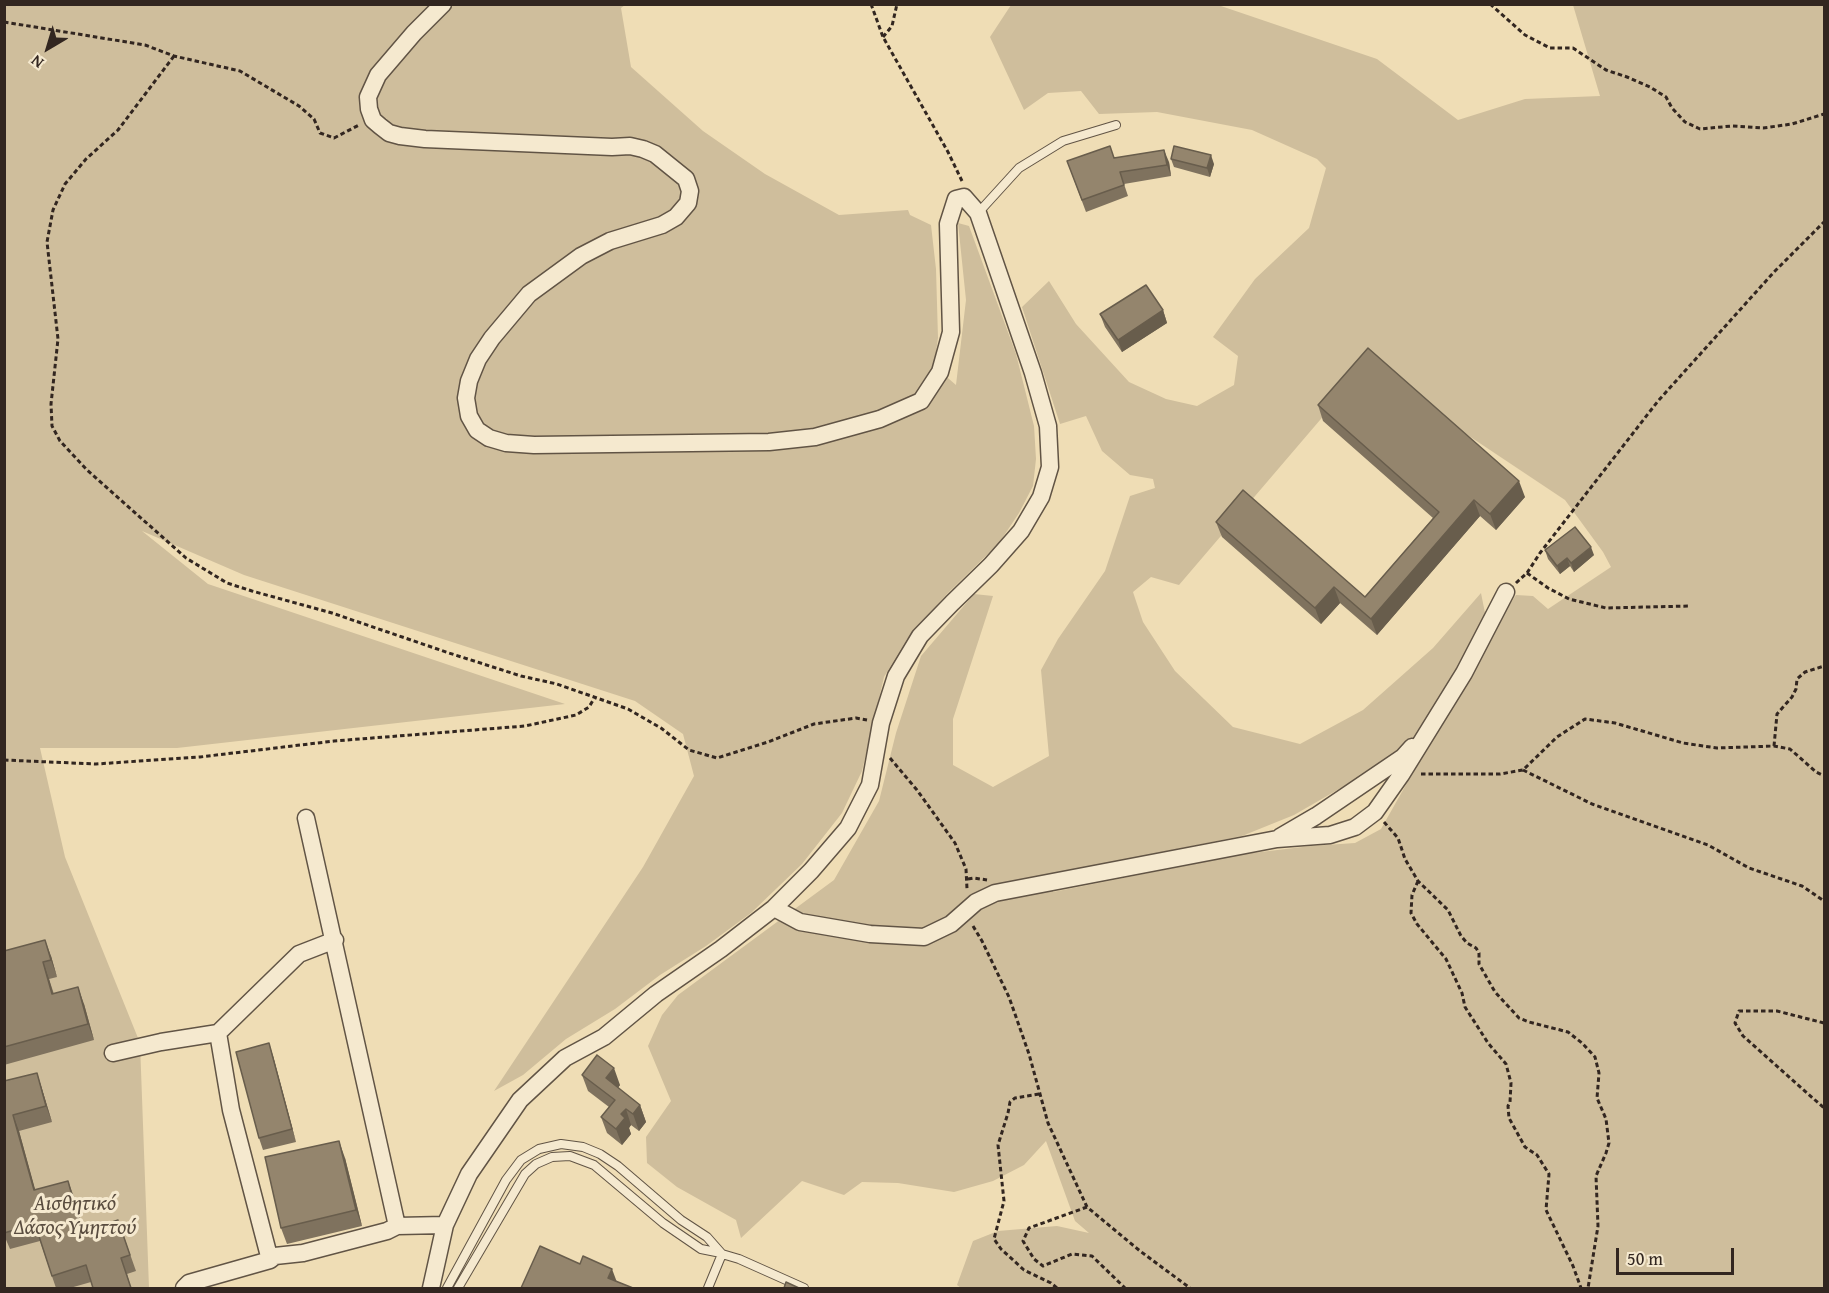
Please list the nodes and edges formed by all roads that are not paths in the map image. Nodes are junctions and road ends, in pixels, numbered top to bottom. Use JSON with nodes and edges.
{"nodes":[{"id":1,"x":443,"y":4,"type":"edge"},
{"id":2,"x":1116,"y":125,"type":"dead end"},
{"id":3,"x":978,"y":213,"type":"junction"},
{"id":4,"x":1506,"y":592,"type":"road end"},
{"id":5,"x":1426,"y":733,"type":"junction"},
{"id":6,"x":306,"y":818,"type":"dead end"},
{"id":7,"x":1277,"y":839,"type":"junction"},
{"id":8,"x":774,"y":908,"type":"junction"},
{"id":9,"x":335,"y":940,"type":"junction"},
{"id":10,"x":218,"y":1033,"type":"junction"},
{"id":11,"x":113,"y":1053,"type":"dead end"},
{"id":12,"x":600,"y":1154,"type":"junction"},
{"id":13,"x":594,"y":1165,"type":"junction"},
{"id":14,"x":445,"y":1225,"type":"junction"},
{"id":15,"x":397,"y":1226,"type":"junction"},
{"id":16,"x":722,"y":1254,"type":"junction"},
{"id":17,"x":270,"y":1260,"type":"junction"},
{"id":18,"x":184,"y":1288,"type":"edge"},
{"id":19,"x":431,"y":1288,"type":"edge"},
{"id":20,"x":447,"y":1288,"type":"edge"},
{"id":21,"x":458,"y":1288,"type":"edge"},
{"id":22,"x":708,"y":1288,"type":"edge"},
{"id":23,"x":804,"y":1288,"type":"edge"}],
"edges":[{"from":1,"to":3,"type":"street"},
{"from":2,"to":3,"type":"lane"},
{"from":3,"to":8,"type":"street"},
{"from":4,"to":5,"type":"street"},
{"from":5,"to":7,"type":"street"},
{"from":5,"to":7,"type":"street"},
{"from":6,"to":9,"type":"street"},
{"from":7,"to":8,"type":"street"},
{"from":8,"to":14,"type":"street"},
{"from":9,"to":10,"type":"street"},
{"from":9,"to":15,"type":"street"},
{"from":10,"to":11,"type":"street"},
{"from":10,"to":17,"type":"street"},
{"from":12,"to":13,"type":"lane"},
{"from":12,"to":16,"type":"lane"},
{"from":12,"to":20,"type":"lane"},
{"from":13,"to":16,"type":"lane"},
{"from":13,"to":21,"type":"lane"},
{"from":14,"to":15,"type":"street"},
{"from":14,"to":19,"type":"street"},
{"from":15,"to":17,"type":"street"},
{"from":16,"to":22,"type":"lane"},
{"from":16,"to":23,"type":"lane"},
{"from":17,"to":18,"type":"street"}]}
